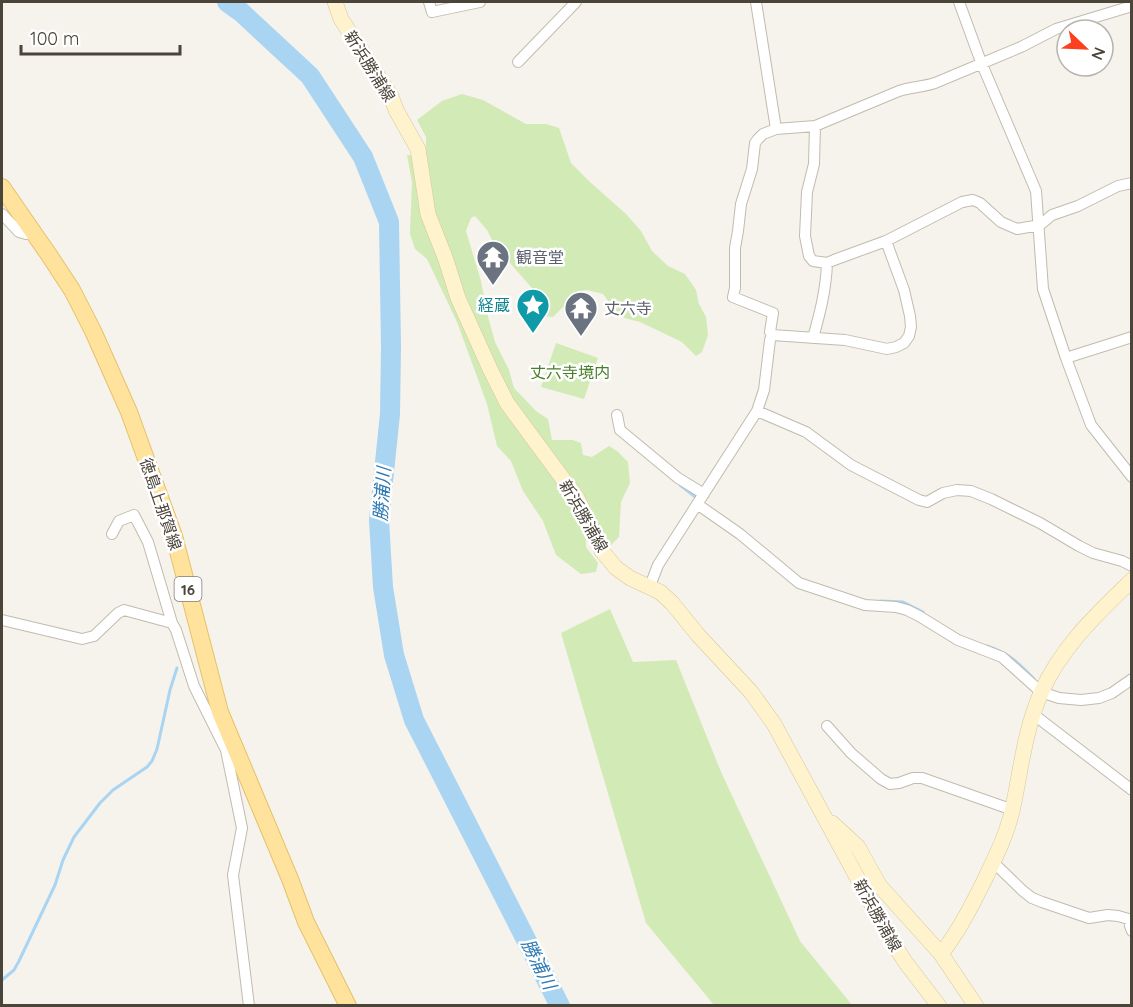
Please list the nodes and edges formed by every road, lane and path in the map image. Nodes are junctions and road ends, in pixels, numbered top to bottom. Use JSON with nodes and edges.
{"nodes":[{"id":1,"x":335,"y":2,"type":"edge"},
{"id":2,"x":429,"y":2,"type":"edge"},
{"id":3,"x":480,"y":2,"type":"edge"},
{"id":4,"x":576,"y":2,"type":"edge"},
{"id":5,"x":756,"y":2,"type":"edge"},
{"id":6,"x":959,"y":2,"type":"edge"},
{"id":7,"x":1131,"y":6,"type":"edge"},
{"id":8,"x":518,"y":62,"type":"dead end"},
{"id":9,"x":981,"y":63,"type":"junction"},
{"id":10,"x":815,"y":126,"type":"junction"},
{"id":11,"x":776,"y":129,"type":"junction"},
{"id":12,"x":1131,"y":183,"type":"edge"},
{"id":13,"x":2,"y":186,"type":"edge"},
{"id":14,"x":2,"y":213,"type":"edge"},
{"id":15,"x":1040,"y":225,"type":"junction"},
{"id":16,"x":32,"y":231,"type":"junction"},
{"id":17,"x":886,"y":241,"type":"junction"},
{"id":18,"x":827,"y":263,"type":"junction"},
{"id":19,"x":772,"y":335,"type":"junction"},
{"id":20,"x":1131,"y":337,"type":"edge"},
{"id":21,"x":813,"y":338,"type":"junction"},
{"id":22,"x":1066,"y":358,"type":"junction"},
{"id":23,"x":757,"y":411,"type":"junction"},
{"id":24,"x":617,"y":415,"type":"dead end"},
{"id":25,"x":1131,"y":477,"type":"edge"},
{"id":26,"x":704,"y":494,"type":"junction"},
{"id":27,"x":697,"y":504,"type":"junction"},
{"id":28,"x":112,"y":534,"type":"dead end"},
{"id":29,"x":1131,"y":566,"type":"edge"},
{"id":30,"x":1131,"y":580,"type":"edge"},
{"id":31,"x":650,"y":586,"type":"junction"},
{"id":32,"x":2,"y":620,"type":"edge"},
{"id":33,"x":172,"y":623,"type":"junction"},
{"id":34,"x":1131,"y":679,"type":"edge"},
{"id":35,"x":1041,"y":692,"type":"junction"},
{"id":36,"x":1033,"y":714,"type":"junction"},
{"id":37,"x":827,"y":726,"type":"dead end"},
{"id":38,"x":230,"y":747,"type":"junction"},
{"id":39,"x":1131,"y":790,"type":"edge"},
{"id":40,"x":1013,"y":810,"type":"junction"},
{"id":41,"x":823,"y":815,"type":"junction"},
{"id":42,"x":993,"y":862,"type":"junction"},
{"id":43,"x":1131,"y":921,"type":"edge"},
{"id":44,"x":1131,"y":931,"type":"edge"},
{"id":45,"x":941,"y":954,"type":"junction"},
{"id":46,"x":249,"y":1005,"type":"edge"},
{"id":47,"x":348,"y":1005,"type":"edge"},
{"id":48,"x":939,"y":1005,"type":"edge"},
{"id":49,"x":976,"y":1005,"type":"edge"}],
"edges":[{"from":1,"to":31,"type":"main road","name":"新浜勝浦線"},
{"from":2,"to":3,"type":"street"},
{"from":4,"to":8,"type":"street"},
{"from":5,"to":11,"type":"street"},
{"from":6,"to":9,"type":"street"},
{"from":7,"to":9,"type":"street"},
{"from":9,"to":10,"type":"street"},
{"from":9,"to":15,"type":"street"},
{"from":10,"to":11,"type":"street"},
{"from":10,"to":18,"type":"street"},
{"from":11,"to":19,"type":"street"},
{"from":12,"to":15,"type":"street"},
{"from":13,"to":16,"type":"main road","name":"徳島上那賀線","number":"16"},
{"from":14,"to":16,"type":"street"},
{"from":15,"to":17,"type":"street"},
{"from":15,"to":22,"type":"street"},
{"from":16,"to":38,"type":"main road","name":"徳島上那賀線","number":"16"},
{"from":17,"to":18,"type":"street"},
{"from":17,"to":21,"type":"street"},
{"from":18,"to":21,"type":"street"},
{"from":19,"to":21,"type":"street"},
{"from":19,"to":23,"type":"street"},
{"from":20,"to":22,"type":"street"},
{"from":22,"to":25,"type":"street"},
{"from":23,"to":26,"type":"street"},
{"from":23,"to":29,"type":"street"},
{"from":24,"to":26,"type":"street"},
{"from":26,"to":27,"type":"street"},
{"from":27,"to":31,"type":"street"},
{"from":27,"to":35,"type":"street"},
{"from":28,"to":33,"type":"street"},
{"from":30,"to":35,"type":"main road"},
{"from":31,"to":41,"type":"main road","name":"新浜勝浦線"},
{"from":32,"to":33,"type":"street"},
{"from":33,"to":38,"type":"street"},
{"from":34,"to":35,"type":"street"},
{"from":35,"to":36,"type":"main road"},
{"from":36,"to":39,"type":"street"},
{"from":36,"to":40,"type":"main road"},
{"from":37,"to":40,"type":"street"},
{"from":38,"to":46,"type":"street"},
{"from":38,"to":47,"type":"main road","name":"徳島上那賀線","number":"16"},
{"from":40,"to":42,"type":"main road"},
{"from":41,"to":45,"type":"main road"},
{"from":41,"to":48,"type":"main road","name":"新浜勝浦線"},
{"from":42,"to":43,"type":"street"},
{"from":42,"to":45,"type":"main road"},
{"from":43,"to":44,"type":"street"},
{"from":45,"to":49,"type":"main road"}]}
